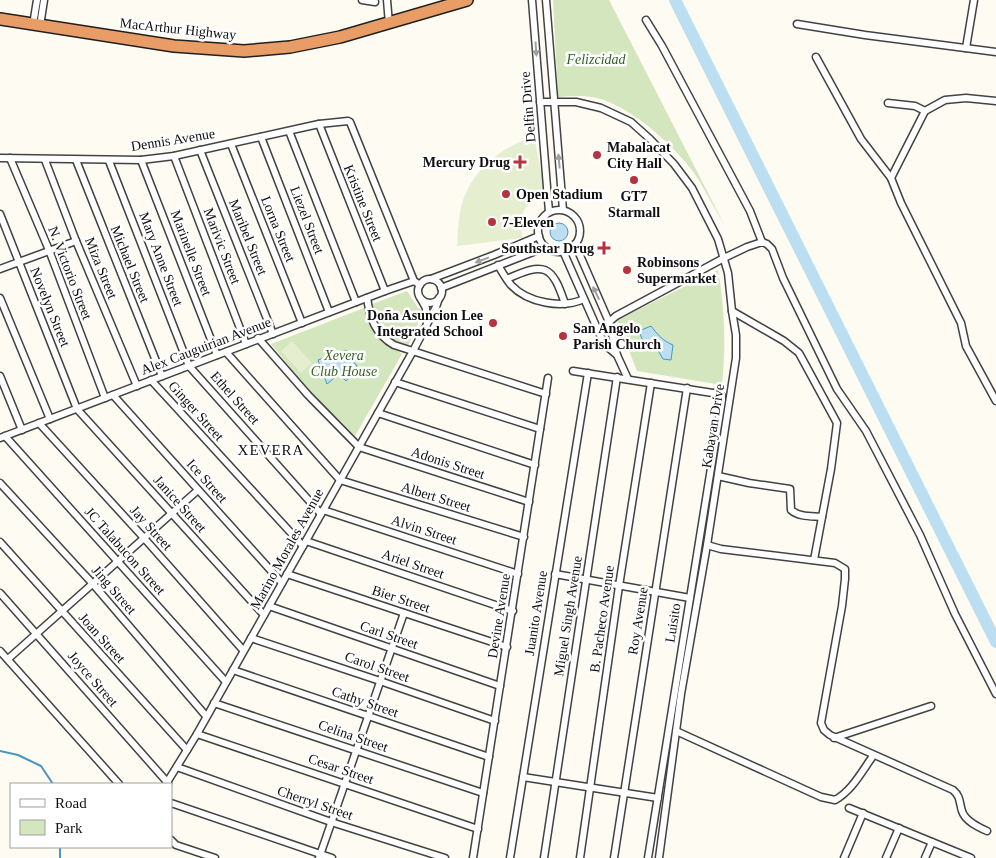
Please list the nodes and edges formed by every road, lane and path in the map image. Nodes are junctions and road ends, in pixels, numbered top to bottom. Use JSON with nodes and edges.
{"nodes":[{"id":1,"x":36,"y":0,"type":"edge"},
{"id":2,"x":44,"y":0,"type":"edge"},
{"id":3,"x":362,"y":0,"type":"edge"},
{"id":4,"x":387,"y":0,"type":"edge"},
{"id":5,"x":467,"y":0,"type":"edge"},
{"id":6,"x":532,"y":0,"type":"edge"},
{"id":7,"x":546,"y":0,"type":"edge"},
{"id":8,"x":974,"y":0,"type":"edge"},
{"id":9,"x":375,"y":2,"type":"dead end"},
{"id":10,"x":440,"y":4,"type":"edge"},
{"id":11,"x":0,"y":19,"type":"edge"},
{"id":12,"x":646,"y":20,"type":"dead end"},
{"id":13,"x":389,"y":24,"type":"junction"},
{"id":14,"x":797,"y":24,"type":"dead end"},
{"id":15,"x":36,"y":25,"type":"junction"},
{"id":16,"x":966,"y":48,"type":"junction"},
{"id":17,"x":996,"y":52,"type":"edge"},
{"id":18,"x":816,"y":57,"type":"dead end"},
{"id":19,"x":996,"y":101,"type":"edge"},
{"id":20,"x":540,"y":102,"type":"junction"},
{"id":21,"x":554,"y":102,"type":"junction"},
{"id":22,"x":888,"y":103,"type":"dead end"},
{"id":23,"x":925,"y":111,"type":"junction"},
{"id":24,"x":319,"y":124,"type":"junction"},
{"id":25,"x":289,"y":131,"type":"junction"},
{"id":26,"x":261,"y":137,"type":"junction"},
{"id":27,"x":231,"y":144,"type":"junction"},
{"id":28,"x":200,"y":150,"type":"junction"},
{"id":29,"x":174,"y":156,"type":"junction"},
{"id":30,"x":0,"y":158,"type":"edge"},
{"id":31,"x":10,"y":158,"type":"junction"},
{"id":32,"x":45,"y":160,"type":"junction"},
{"id":33,"x":76,"y":160,"type":"junction"},
{"id":34,"x":141,"y":160,"type":"junction"},
{"id":35,"x":109,"y":161,"type":"junction"},
{"id":36,"x":891,"y":178,"type":"junction"},
{"id":37,"x":563,"y":210,"type":"junction"},
{"id":38,"x":549,"y":212,"type":"junction"},
{"id":39,"x":0,"y":214,"type":"edge"},
{"id":40,"x":538,"y":236,"type":"junction"},
{"id":41,"x":76,"y":241,"type":"junction"},
{"id":42,"x":762,"y":242,"type":"junction"},
{"id":43,"x":575,"y":244,"type":"junction"},
{"id":44,"x":546,"y":247,"type":"junction"},
{"id":45,"x":49,"y":250,"type":"junction"},
{"id":46,"x":563,"y":252,"type":"junction"},
{"id":47,"x":724,"y":258,"type":"junction"},
{"id":48,"x":19,"y":262,"type":"junction"},
{"id":49,"x":498,"y":265,"type":"junction"},
{"id":50,"x":0,"y":269,"type":"edge"},
{"id":51,"x":431,"y":279,"type":"junction"},
{"id":52,"x":507,"y":279,"type":"junction"},
{"id":53,"x":417,"y":283,"type":"junction"},
{"id":54,"x":441,"y":288,"type":"junction"},
{"id":55,"x":385,"y":291,"type":"junction"},
{"id":56,"x":0,"y":298,"type":"edge"},
{"id":57,"x":366,"y":298,"type":"junction"},
{"id":58,"x":421,"y":298,"type":"junction"},
{"id":59,"x":438,"y":298,"type":"junction"},
{"id":60,"x":584,"y":299,"type":"junction"},
{"id":61,"x":356,"y":302,"type":"junction"},
{"id":62,"x":565,"y":304,"type":"junction"},
{"id":63,"x":732,"y":311,"type":"junction"},
{"id":64,"x":329,"y":312,"type":"junction"},
{"id":65,"x":609,"y":322,"type":"junction"},
{"id":66,"x":302,"y":323,"type":"junction"},
{"id":67,"x":427,"y":324,"type":"junction"},
{"id":68,"x":273,"y":334,"type":"junction"},
{"id":69,"x":258,"y":338,"type":"junction"},
{"id":70,"x":246,"y":344,"type":"junction"},
{"id":71,"x":413,"y":351,"type":"junction"},
{"id":72,"x":226,"y":352,"type":"junction"},
{"id":73,"x":217,"y":355,"type":"junction"},
{"id":74,"x":617,"y":355,"type":"junction"},
{"id":75,"x":189,"y":366,"type":"junction"},
{"id":76,"x":573,"y":371,"type":"dead end"},
{"id":77,"x":588,"y":373,"type":"junction"},
{"id":78,"x":0,"y":376,"type":"edge"},
{"id":79,"x":162,"y":376,"type":"junction"},
{"id":80,"x":548,"y":378,"type":"dead end"},
{"id":81,"x":617,"y":378,"type":"junction"},
{"id":82,"x":628,"y":379,"type":"junction"},
{"id":83,"x":152,"y":380,"type":"junction"},
{"id":84,"x":395,"y":382,"type":"junction"},
{"id":85,"x":651,"y":383,"type":"junction"},
{"id":86,"x":136,"y":386,"type":"junction"},
{"id":87,"x":687,"y":388,"type":"junction"},
{"id":88,"x":546,"y":394,"type":"junction"},
{"id":89,"x":113,"y":395,"type":"junction"},
{"id":90,"x":105,"y":398,"type":"junction"},
{"id":91,"x":996,"y":401,"type":"edge"},
{"id":92,"x":77,"y":409,"type":"junction"},
{"id":93,"x":378,"y":413,"type":"junction"},
{"id":94,"x":50,"y":419,"type":"junction"},
{"id":95,"x":39,"y":423,"type":"junction"},
{"id":96,"x":540,"y":429,"type":"junction"},
{"id":97,"x":22,"y":430,"type":"junction"},
{"id":98,"x":3,"y":437,"type":"edge"},
{"id":99,"x":359,"y":447,"type":"junction"},
{"id":100,"x":535,"y":465,"type":"junction"},
{"id":101,"x":718,"y":476,"type":"junction"},
{"id":102,"x":340,"y":480,"type":"junction"},
{"id":103,"x":0,"y":483,"type":"edge"},
{"id":104,"x":198,"y":490,"type":"junction"},
{"id":105,"x":529,"y":502,"type":"junction"},
{"id":106,"x":322,"y":512,"type":"junction"},
{"id":107,"x":172,"y":513,"type":"junction"},
{"id":108,"x":822,"y":517,"type":"junction"},
{"id":109,"x":524,"y":537,"type":"junction"},
{"id":110,"x":144,"y":538,"type":"junction"},
{"id":111,"x":0,"y":542,"type":"edge"},
{"id":112,"x":304,"y":544,"type":"junction"},
{"id":113,"x":707,"y":545,"type":"junction"},
{"id":114,"x":814,"y":560,"type":"junction"},
{"id":115,"x":118,"y":562,"type":"junction"},
{"id":116,"x":287,"y":574,"type":"junction"},
{"id":117,"x":518,"y":574,"type":"junction"},
{"id":118,"x":555,"y":574,"type":"junction"},
{"id":119,"x":586,"y":579,"type":"junction"},
{"id":120,"x":282,"y":583,"type":"junction"},
{"id":121,"x":93,"y":584,"type":"junction"},
{"id":122,"x":619,"y":586,"type":"junction"},
{"id":123,"x":656,"y":591,"type":"junction"},
{"id":124,"x":0,"y":593,"type":"edge"},
{"id":125,"x":690,"y":598,"type":"junction"},
{"id":126,"x":269,"y":606,"type":"junction"},
{"id":127,"x":513,"y":611,"type":"junction"},
{"id":128,"x":62,"y":612,"type":"junction"},
{"id":129,"x":404,"y":613,"type":"junction"},
{"id":130,"x":264,"y":615,"type":"junction"},
{"id":131,"x":37,"y":634,"type":"junction"},
{"id":132,"x":251,"y":638,"type":"junction"},
{"id":133,"x":507,"y":647,"type":"junction"},
{"id":134,"x":391,"y":649,"type":"junction"},
{"id":135,"x":243,"y":650,"type":"junction"},
{"id":136,"x":0,"y":651,"type":"edge"},
{"id":137,"x":8,"y":660,"type":"junction"},
{"id":138,"x":233,"y":670,"type":"junction"},
{"id":139,"x":380,"y":681,"type":"junction"},
{"id":140,"x":226,"y":682,"type":"junction"},
{"id":141,"x":500,"y":686,"type":"junction"},
{"id":142,"x":996,"y":694,"type":"edge"},
{"id":143,"x":214,"y":703,"type":"junction"},
{"id":144,"x":931,"y":706,"type":"dead end"},
{"id":145,"x":206,"y":716,"type":"junction"},
{"id":146,"x":368,"y":716,"type":"junction"},
{"id":147,"x":495,"y":721,"type":"junction"},
{"id":148,"x":676,"y":732,"type":"junction"},
{"id":149,"x":197,"y":734,"type":"junction"},
{"id":150,"x":834,"y":738,"type":"junction"},
{"id":151,"x":187,"y":750,"type":"junction"},
{"id":152,"x":356,"y":751,"type":"junction"},
{"id":153,"x":874,"y":756,"type":"junction"},
{"id":154,"x":489,"y":757,"type":"junction"},
{"id":155,"x":177,"y":767,"type":"junction"},
{"id":156,"x":523,"y":777,"type":"junction"},
{"id":157,"x":555,"y":781,"type":"junction"},
{"id":158,"x":118,"y":783,"type":"edge"},
{"id":159,"x":167,"y":783,"type":"edge"},
{"id":160,"x":345,"y":783,"type":"junction"},
{"id":161,"x":591,"y":786,"type":"junction"},
{"id":162,"x":483,"y":793,"type":"junction"},
{"id":163,"x":624,"y":793,"type":"junction"},
{"id":164,"x":658,"y":798,"type":"junction"},
{"id":165,"x":172,"y":803,"type":"edge"},
{"id":166,"x":849,"y":808,"type":"dead end"},
{"id":167,"x":863,"y":813,"type":"junction"},
{"id":168,"x":331,"y":822,"type":"junction"},
{"id":169,"x":478,"y":828,"type":"junction"},
{"id":170,"x":899,"y":828,"type":"junction"},
{"id":171,"x":987,"y":832,"type":"dead end"},
{"id":172,"x":172,"y":841,"type":"edge"},
{"id":173,"x":932,"y":842,"type":"junction"},
{"id":174,"x":319,"y":856,"type":"edge"},
{"id":175,"x":968,"y":857,"type":"edge"},
{"id":176,"x":215,"y":858,"type":"edge"},
{"id":177,"x":332,"y":858,"type":"edge"},
{"id":178,"x":445,"y":858,"type":"edge"},
{"id":179,"x":473,"y":858,"type":"edge"},
{"id":180,"x":510,"y":858,"type":"edge"},
{"id":181,"x":544,"y":858,"type":"edge"},
{"id":182,"x":580,"y":858,"type":"edge"},
{"id":183,"x":614,"y":858,"type":"edge"},
{"id":184,"x":648,"y":858,"type":"edge"},
{"id":185,"x":659,"y":858,"type":"edge"},
{"id":186,"x":844,"y":858,"type":"edge"},
{"id":187,"x":886,"y":858,"type":"edge"},
{"id":188,"x":926,"y":858,"type":"edge"}],
"edges":[{"from":1,"to":15,"type":"street"},
{"from":2,"to":15,"type":"street"},
{"from":3,"to":9,"type":"street"},
{"from":4,"to":13,"type":"street"},
{"from":5,"to":10,"type":"highway","name":"MacArthur Highway"},
{"from":6,"to":20,"type":"street","name":"Delfin Drive","one_way":true},
{"from":7,"to":21,"type":"street","name":"Delfin Drive"},
{"from":8,"to":16,"type":"street"},
{"from":10,"to":13,"type":"highway","name":"MacArthur Highway"},
{"from":11,"to":15,"type":"highway","name":"MacArthur Highway"},
{"from":12,"to":42,"type":"street"},
{"from":13,"to":15,"type":"highway","name":"MacArthur Highway"},
{"from":14,"to":16,"type":"street"},
{"from":16,"to":17,"type":"street"},
{"from":18,"to":36,"type":"street"},
{"from":19,"to":23,"type":"street"},
{"from":20,"to":21,"type":"street","name":"Kabayan Drive"},
{"from":20,"to":38,"type":"street","name":"Delfin Drive"},
{"from":37,"to":21,"type":"street","name":"Delfin Drive","one_way":true},
{"from":21,"to":47,"type":"street","name":"Kabayan Drive"},
{"from":22,"to":23,"type":"street"},
{"from":23,"to":36,"type":"street"},
{"from":24,"to":25,"type":"street","name":"Dennis Avenue"},
{"from":24,"to":53,"type":"street","name":"Dennis Avenue"},
{"from":24,"to":55,"type":"street","name":"Kristine Street"},
{"from":25,"to":26,"type":"street","name":"Dennis Avenue"},
{"from":25,"to":61,"type":"street"},
{"from":26,"to":27,"type":"street","name":"Dennis Avenue"},
{"from":26,"to":64,"type":"street","name":"Liezel Street"},
{"from":27,"to":28,"type":"street","name":"Dennis Avenue"},
{"from":27,"to":66,"type":"street","name":"Lorna Street"},
{"from":28,"to":29,"type":"street","name":"Dennis Avenue"},
{"from":28,"to":68,"type":"street","name":"Maribel Street"},
{"from":29,"to":34,"type":"street","name":"Dennis Avenue"},
{"from":29,"to":70,"type":"street","name":"Marivic Street"},
{"from":30,"to":31,"type":"street","name":"Dennis Avenue"},
{"from":31,"to":32,"type":"street","name":"Dennis Avenue"},
{"from":31,"to":45,"type":"street","name":"N. Victorio Street"},
{"from":32,"to":33,"type":"street","name":"Dennis Avenue"},
{"from":32,"to":41,"type":"street","name":"Miza Street"},
{"from":33,"to":35,"type":"street","name":"Dennis Avenue"},
{"from":33,"to":79,"type":"street","name":"Michael Street"},
{"from":34,"to":35,"type":"street","name":"Dennis Avenue"},
{"from":34,"to":73,"type":"street","name":"Marinelle Street"},
{"from":35,"to":75,"type":"street","name":"Mary Anne Street"},
{"from":36,"to":91,"type":"street"},
{"from":37,"to":38,"type":"street"},
{"from":37,"to":43,"type":"street"},
{"from":38,"to":40,"type":"street"},
{"from":39,"to":48,"type":"street","name":"Novelyn Street"},
{"from":40,"to":44,"type":"street"},
{"from":40,"to":51,"type":"street","one_way":true},
{"from":41,"to":45,"type":"street"},
{"from":41,"to":86,"type":"street","name":"Miza Street"},
{"from":42,"to":47,"type":"street"},
{"from":42,"to":142,"type":"street"},
{"from":43,"to":46,"type":"street"},
{"from":65,"to":43,"type":"street","one_way":true},
{"from":44,"to":46,"type":"street"},
{"from":44,"to":49,"type":"street"},
{"from":45,"to":48,"type":"street"},
{"from":45,"to":90,"type":"street","name":"N. Victorio Street"},
{"from":46,"to":60,"type":"street"},
{"from":47,"to":63,"type":"street","name":"Kabayan Drive"},
{"from":47,"to":65,"type":"street"},
{"from":48,"to":50,"type":"street"},
{"from":48,"to":92,"type":"street","name":"Novelyn Street"},
{"from":49,"to":52,"type":"street"},
{"from":49,"to":54,"type":"street"},
{"from":51,"to":53,"type":"street"},
{"from":51,"to":54,"type":"street"},
{"from":52,"to":62,"type":"street"},
{"from":52,"to":62,"type":"street"},
{"from":53,"to":55,"type":"street","name":"Alex Cauguirian Avenue"},
{"from":53,"to":58,"type":"street"},
{"from":54,"to":59,"type":"street"},
{"from":55,"to":57,"type":"street","name":"Alex Cauguirian Avenue"},
{"from":56,"to":94,"type":"street"},
{"from":57,"to":61,"type":"street","name":"Alex Cauguirian Avenue"},
{"from":57,"to":71,"type":"street"},
{"from":58,"to":59,"type":"street"},
{"from":58,"to":67,"type":"street"},
{"from":59,"to":67,"type":"street","name":"Marino Morales Avenue"},
{"from":60,"to":62,"type":"street"},
{"from":60,"to":74,"type":"street"},
{"from":61,"to":64,"type":"street","name":"Alex Cauguirian Avenue"},
{"from":63,"to":101,"type":"street","name":"Kabayan Drive"},
{"from":63,"to":108,"type":"street"},
{"from":64,"to":66,"type":"street","name":"Alex Cauguirian Avenue"},
{"from":65,"to":74,"type":"street"},
{"from":66,"to":68,"type":"street","name":"Alex Cauguirian Avenue"},
{"from":67,"to":71,"type":"street","name":"Marino Morales Avenue"},
{"from":68,"to":69,"type":"street","name":"Alex Cauguirian Avenue"},
{"from":69,"to":70,"type":"street","name":"Alex Cauguirian Avenue"},
{"from":69,"to":99,"type":"street"},
{"from":70,"to":72,"type":"street","name":"Alex Cauguirian Avenue"},
{"from":71,"to":84,"type":"street","name":"Marino Morales Avenue"},
{"from":71,"to":88,"type":"street"},
{"from":72,"to":73,"type":"street","name":"Alex Cauguirian Avenue"},
{"from":72,"to":102,"type":"street"},
{"from":73,"to":75,"type":"street","name":"Alex Cauguirian Avenue"},
{"from":74,"to":82,"type":"street"},
{"from":75,"to":79,"type":"street","name":"Alex Cauguirian Avenue"},
{"from":75,"to":106,"type":"street","name":"Ethel Street"},
{"from":76,"to":77,"type":"street"},
{"from":77,"to":81,"type":"street"},
{"from":77,"to":118,"type":"street","name":"Juanito Avenue"},
{"from":78,"to":97,"type":"street"},
{"from":79,"to":83,"type":"street","name":"Alex Cauguirian Avenue"},
{"from":80,"to":88,"type":"street","name":"Devine Avenue"},
{"from":81,"to":82,"type":"street"},
{"from":81,"to":119,"type":"street","name":"Miguel Singh Avenue"},
{"from":82,"to":85,"type":"street"},
{"from":83,"to":86,"type":"street","name":"Alex Cauguirian Avenue"},
{"from":83,"to":112,"type":"street","name":"Ginger Street"},
{"from":84,"to":93,"type":"street","name":"Marino Morales Avenue"},
{"from":84,"to":96,"type":"street"},
{"from":85,"to":87,"type":"street"},
{"from":85,"to":122,"type":"street","name":"B. Pacheco Avenue"},
{"from":86,"to":89,"type":"street","name":"Alex Cauguirian Avenue"},
{"from":87,"to":123,"type":"street","name":"Roy Avenue"},
{"from":87,"to":125,"type":"street","name":"Luisito"},
{"from":88,"to":96,"type":"street","name":"Devine Avenue"},
{"from":89,"to":90,"type":"street","name":"Alex Cauguirian Avenue"},
{"from":89,"to":104,"type":"street","name":"Ice Street"},
{"from":90,"to":92,"type":"street","name":"Alex Cauguirian Avenue"},
{"from":92,"to":94,"type":"street","name":"Alex Cauguirian Avenue"},
{"from":92,"to":107,"type":"street","name":"Janice Street"},
{"from":93,"to":99,"type":"street","name":"Marino Morales Avenue"},
{"from":93,"to":100,"type":"street"},
{"from":94,"to":95,"type":"street","name":"Alex Cauguirian Avenue"},
{"from":95,"to":97,"type":"street","name":"Alex Cauguirian Avenue"},
{"from":95,"to":110,"type":"street","name":"Jay Street"},
{"from":96,"to":100,"type":"street","name":"Devine Avenue"},
{"from":97,"to":98,"type":"street","name":"Alex Cauguirian Avenue"},
{"from":98,"to":115,"type":"street","name":"JC Talabucon Street"},
{"from":99,"to":102,"type":"street","name":"Marino Morales Avenue"},
{"from":99,"to":105,"type":"street","name":"Adonis Street"},
{"from":100,"to":105,"type":"street","name":"Devine Avenue"},
{"from":101,"to":108,"type":"street"},
{"from":101,"to":113,"type":"street","name":"Kabayan Drive"},
{"from":102,"to":106,"type":"street","name":"Marino Morales Avenue"},
{"from":102,"to":109,"type":"street","name":"Albert Street"},
{"from":103,"to":121,"type":"street","name":"Jing Street"},
{"from":104,"to":107,"type":"street"},
{"from":104,"to":120,"type":"street","name":"Ice Street"},
{"from":105,"to":109,"type":"street","name":"Devine Avenue"},
{"from":106,"to":112,"type":"street","name":"Marino Morales Avenue"},
{"from":106,"to":117,"type":"street","name":"Alvin Street"},
{"from":107,"to":110,"type":"street"},
{"from":107,"to":130,"type":"street","name":"Janice Street"},
{"from":108,"to":114,"type":"street"},
{"from":109,"to":117,"type":"street","name":"Devine Avenue"},
{"from":110,"to":115,"type":"street"},
{"from":110,"to":135,"type":"street","name":"Jay Street"},
{"from":111,"to":128,"type":"street","name":"Joan Street"},
{"from":112,"to":116,"type":"street","name":"Marino Morales Avenue"},
{"from":112,"to":127,"type":"street","name":"Ariel Street"},
{"from":113,"to":114,"type":"street"},
{"from":113,"to":148,"type":"street","name":"Kabayan Drive"},
{"from":114,"to":150,"type":"street"},
{"from":115,"to":121,"type":"street"},
{"from":115,"to":140,"type":"street","name":"JC Talabucon Street"},
{"from":116,"to":120,"type":"street","name":"Marino Morales Avenue"},
{"from":116,"to":129,"type":"street","name":"Bier Street"},
{"from":117,"to":127,"type":"street","name":"Devine Avenue"},
{"from":118,"to":119,"type":"street"},
{"from":118,"to":156,"type":"street","name":"Juanito Avenue"},
{"from":119,"to":122,"type":"street"},
{"from":119,"to":157,"type":"street","name":"Miguel Singh Avenue"},
{"from":120,"to":126,"type":"street","name":"Marino Morales Avenue"},
{"from":121,"to":128,"type":"street"},
{"from":121,"to":145,"type":"street","name":"Jing Street"},
{"from":122,"to":123,"type":"street"},
{"from":122,"to":161,"type":"street","name":"B. Pacheco Avenue"},
{"from":123,"to":125,"type":"street"},
{"from":123,"to":163,"type":"street","name":"Roy Avenue"},
{"from":124,"to":131,"type":"street","name":"Joyce Street"},
{"from":125,"to":164,"type":"street","name":"Luisito"},
{"from":126,"to":130,"type":"street","name":"Marino Morales Avenue"},
{"from":126,"to":134,"type":"street","name":"Carl Street"},
{"from":127,"to":133,"type":"street","name":"Devine Avenue"},
{"from":128,"to":131,"type":"street"},
{"from":128,"to":151,"type":"street","name":"Joan Street"},
{"from":129,"to":133,"type":"street","name":"Bier Street"},
{"from":129,"to":134,"type":"street"},
{"from":130,"to":132,"type":"street","name":"Marino Morales Avenue"},
{"from":131,"to":137,"type":"street"},
{"from":131,"to":159,"type":"street","name":"Joyce Street"},
{"from":132,"to":135,"type":"street","name":"Marino Morales Avenue"},
{"from":132,"to":139,"type":"street","name":"Carol Street"},
{"from":133,"to":141,"type":"street","name":"Devine Avenue"},
{"from":134,"to":139,"type":"street"},
{"from":134,"to":141,"type":"street","name":"Carl Street"},
{"from":135,"to":138,"type":"street","name":"Marino Morales Avenue"},
{"from":136,"to":137,"type":"street"},
{"from":137,"to":158,"type":"street"},
{"from":138,"to":140,"type":"street","name":"Marino Morales Avenue"},
{"from":138,"to":146,"type":"street","name":"Cathy Street"},
{"from":139,"to":146,"type":"street"},
{"from":139,"to":147,"type":"street","name":"Carol Street"},
{"from":140,"to":143,"type":"street","name":"Marino Morales Avenue"},
{"from":141,"to":147,"type":"street","name":"Devine Avenue"},
{"from":143,"to":145,"type":"street","name":"Marino Morales Avenue"},
{"from":143,"to":152,"type":"street","name":"Celina Street"},
{"from":144,"to":150,"type":"street"},
{"from":145,"to":149,"type":"street","name":"Marino Morales Avenue"},
{"from":146,"to":152,"type":"street"},
{"from":146,"to":154,"type":"street","name":"Cathy Street"},
{"from":147,"to":154,"type":"street","name":"Devine Avenue"},
{"from":148,"to":153,"type":"street"},
{"from":148,"to":185,"type":"street","name":"Kabayan Drive"},
{"from":149,"to":151,"type":"street","name":"Marino Morales Avenue"},
{"from":149,"to":160,"type":"street","name":"Cesar Street"},
{"from":150,"to":153,"type":"street"},
{"from":151,"to":155,"type":"street","name":"Marino Morales Avenue"},
{"from":152,"to":160,"type":"street"},
{"from":152,"to":162,"type":"street","name":"Celina Street"},
{"from":153,"to":171,"type":"street"},
{"from":154,"to":162,"type":"street","name":"Devine Avenue"},
{"from":155,"to":159,"type":"street","name":"Marino Morales Avenue"},
{"from":155,"to":168,"type":"street","name":"Cherryl Street"},
{"from":156,"to":157,"type":"street"},
{"from":156,"to":180,"type":"street","name":"Juanito Avenue"},
{"from":157,"to":161,"type":"street"},
{"from":157,"to":181,"type":"street","name":"Miguel Singh Avenue"},
{"from":160,"to":168,"type":"street"},
{"from":160,"to":169,"type":"street","name":"Cesar Street"},
{"from":161,"to":163,"type":"street"},
{"from":161,"to":182,"type":"street","name":"B. Pacheco Avenue"},
{"from":162,"to":169,"type":"street","name":"Devine Avenue"},
{"from":163,"to":164,"type":"street"},
{"from":163,"to":183,"type":"street","name":"Roy Avenue"},
{"from":164,"to":184,"type":"street","name":"Luisito"},
{"from":165,"to":174,"type":"street"},
{"from":166,"to":167,"type":"street"},
{"from":167,"to":170,"type":"street"},
{"from":167,"to":186,"type":"street"},
{"from":168,"to":174,"type":"street"},
{"from":168,"to":178,"type":"street","name":"Cherryl Street"},
{"from":169,"to":179,"type":"street","name":"Devine Avenue"},
{"from":170,"to":173,"type":"street"},
{"from":170,"to":187,"type":"street"},
{"from":172,"to":176,"type":"street"},
{"from":173,"to":175,"type":"street"},
{"from":173,"to":188,"type":"street"},
{"from":174,"to":177,"type":"street"}]}
